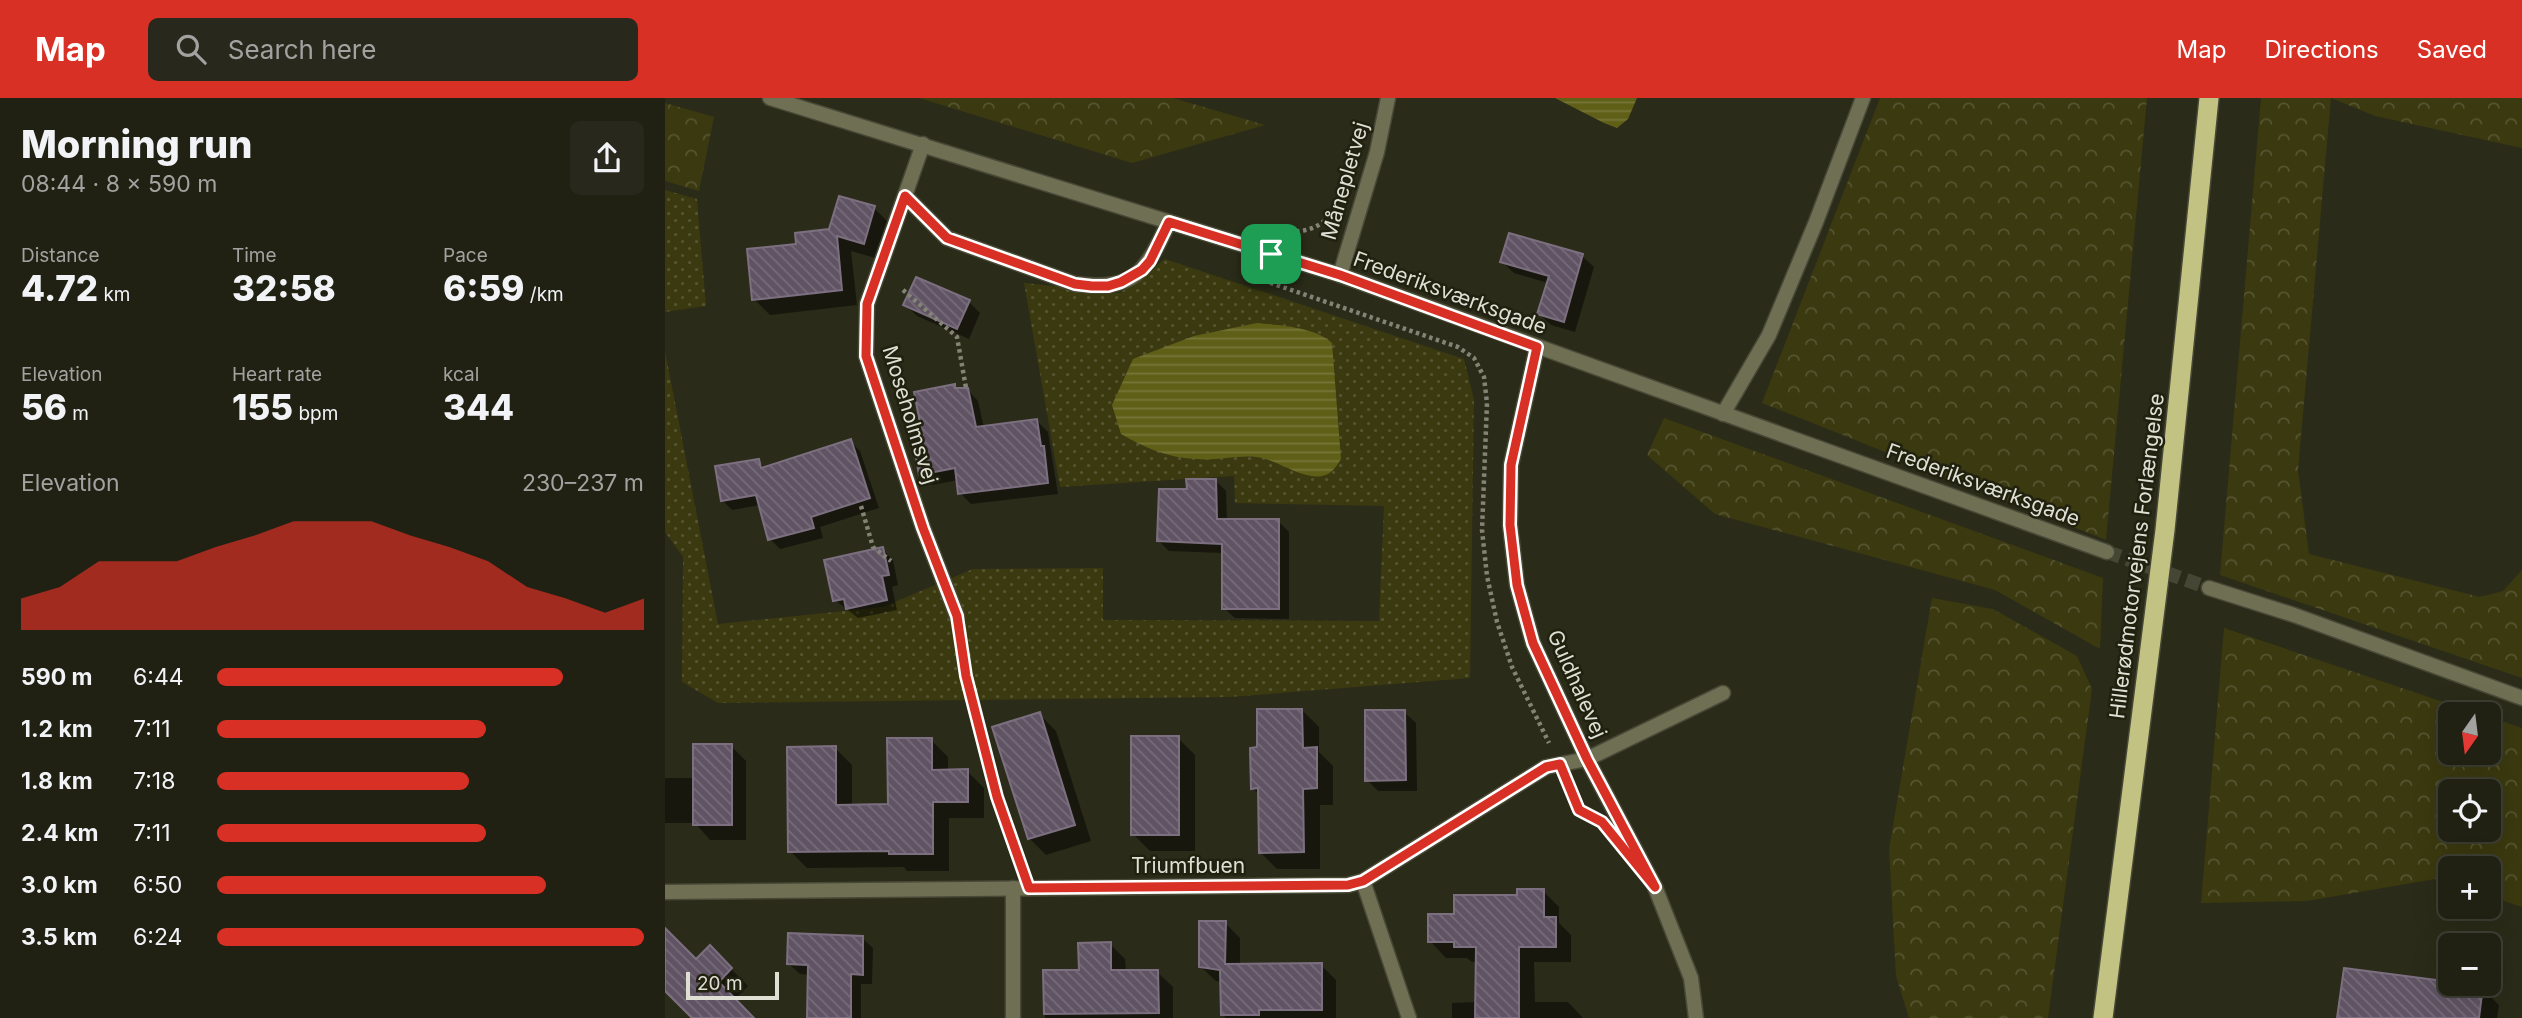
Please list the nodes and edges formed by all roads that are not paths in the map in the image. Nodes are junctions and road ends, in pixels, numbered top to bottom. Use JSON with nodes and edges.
{"nodes":[{"id":1,"x":770,"y":98,"type":"edge"},
{"id":2,"x":1388,"y":98,"type":"edge"},
{"id":3,"x":1863,"y":98,"type":"edge"},
{"id":4,"x":2209,"y":98,"type":"edge"},
{"id":5,"x":923,"y":144,"type":"junction"},
{"id":6,"x":905,"y":196,"type":"junction"},
{"id":7,"x":1169,"y":222,"type":"junction"},
{"id":8,"x":1340,"y":275,"type":"junction"},
{"id":9,"x":1537,"y":347,"type":"junction"},
{"id":10,"x":1723,"y":414,"type":"junction"},
{"id":11,"x":2107,"y":552,"type":"tunnel mouth"},
{"id":12,"x":2209,"y":588,"type":"tunnel mouth"},
{"id":13,"x":957,"y":616,"type":"road end"},
{"id":14,"x":1723,"y":693,"type":"dead end"},
{"id":15,"x":2522,"y":698,"type":"edge"},
{"id":16,"x":1587,"y":759,"type":"junction"},
{"id":17,"x":1363,"y":881,"type":"junction"},
{"id":18,"x":1013,"y":888,"type":"junction"},
{"id":19,"x":665,"y":892,"type":"edge"},
{"id":20,"x":1013,"y":1018,"type":"edge"},
{"id":21,"x":1409,"y":1018,"type":"edge"},
{"id":22,"x":1696,"y":1018,"type":"edge"},
{"id":23,"x":2103,"y":1018,"type":"edge"}],
"edges":[{"from":1,"to":5,"type":"street","name":"Frederiksværksgade"},
{"from":2,"to":8,"type":"street","name":"Månepletvej"},
{"from":3,"to":10,"type":"street"},
{"from":4,"to":23,"type":"highway","name":"Hillerødmotorvejens Forlængelse"},
{"from":5,"to":6,"type":"street","name":"Moseholmsvej"},
{"from":5,"to":7,"type":"street","name":"Frederiksværksgade"},
{"from":6,"to":7,"type":"street"},
{"from":6,"to":13,"type":"street","name":"Moseholmsvej"},
{"from":7,"to":8,"type":"street","name":"Frederiksværksgade"},
{"from":8,"to":9,"type":"street","name":"Frederiksværksgade"},
{"from":9,"to":10,"type":"street","name":"Frederiksværksgade"},
{"from":9,"to":16,"type":"street","name":"Guldhalevej"},
{"from":10,"to":11,"type":"street","name":"Frederiksværksgade"},
{"from":12,"to":15,"type":"street"},
{"from":14,"to":16,"type":"street","name":"Triumfbuen"},
{"from":16,"to":17,"type":"street","name":"Triumfbuen"},
{"from":16,"to":22,"type":"street","name":"Guldhalevej"},
{"from":17,"to":18,"type":"street","name":"Triumfbuen"},
{"from":17,"to":21,"type":"street"},
{"from":18,"to":19,"type":"street","name":"Triumfbuen"},
{"from":18,"to":20,"type":"street"}]}
